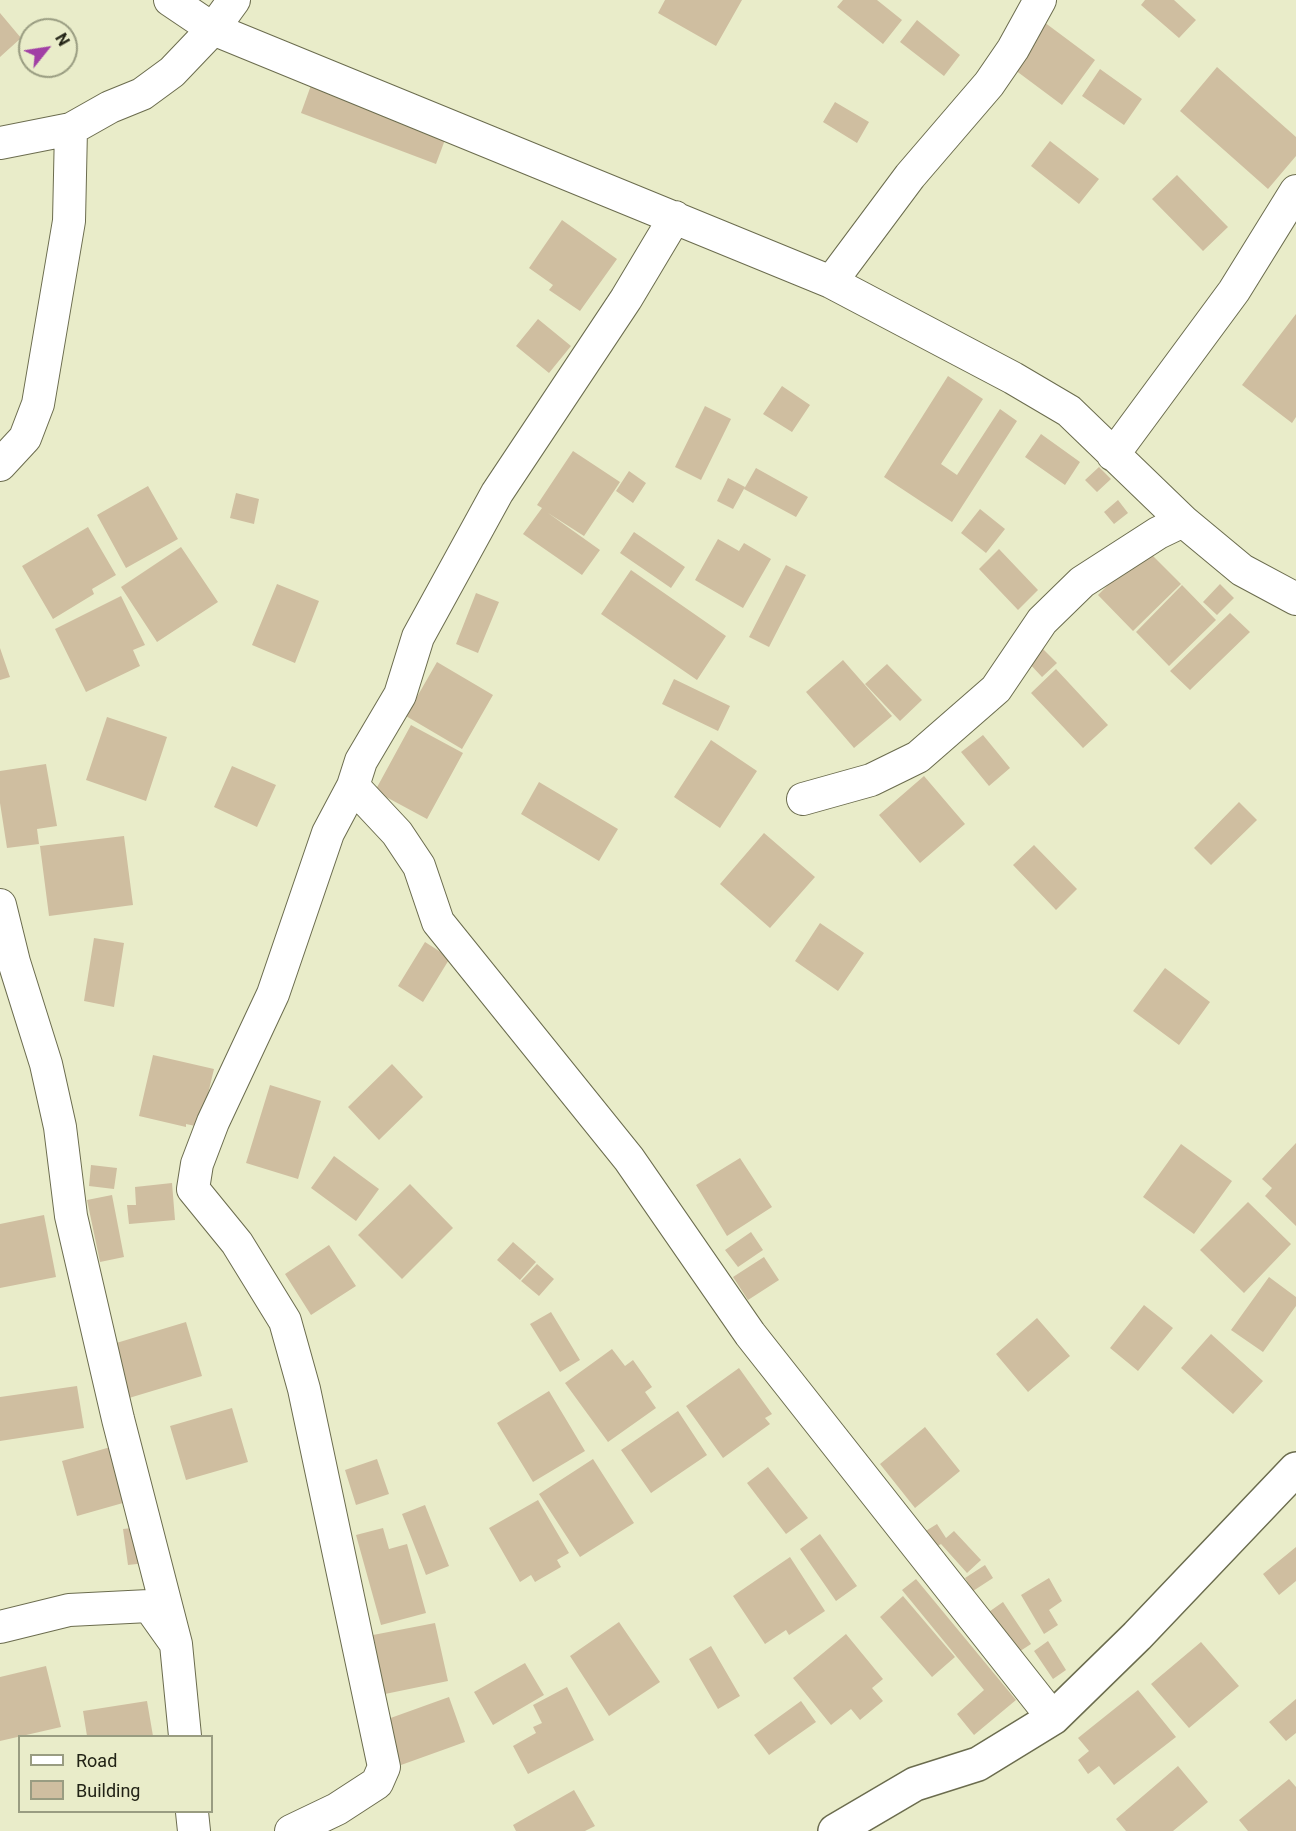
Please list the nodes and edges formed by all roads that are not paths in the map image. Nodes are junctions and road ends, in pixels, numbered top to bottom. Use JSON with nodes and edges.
{"nodes":[{"id":1,"x":170,"y":0,"type":"edge"},
{"id":2,"x":234,"y":0,"type":"edge"},
{"id":3,"x":1040,"y":0,"type":"edge"},
{"id":4,"x":213,"y":29,"type":"junction"},
{"id":5,"x":71,"y":129,"type":"junction"},
{"id":6,"x":0,"y":143,"type":"edge"},
{"id":7,"x":1296,"y":191,"type":"edge"},
{"id":8,"x":675,"y":217,"type":"junction"},
{"id":9,"x":831,"y":282,"type":"junction"},
{"id":10,"x":1113,"y":455,"type":"junction"},
{"id":11,"x":0,"y":465,"type":"edge"},
{"id":12,"x":1183,"y":521,"type":"junction"},
{"id":13,"x":1296,"y":599,"type":"edge"},
{"id":14,"x":353,"y":786,"type":"junction"},
{"id":15,"x":803,"y":799,"type":"dead end"},
{"id":16,"x":0,"y":905,"type":"edge"},
{"id":17,"x":1296,"y":1469,"type":"edge"},
{"id":18,"x":0,"y":1627,"type":"edge"},
{"id":19,"x":176,"y":1644,"type":"junction"},
{"id":20,"x":1053,"y":1718,"type":"junction"},
{"id":21,"x":185,"y":1735,"type":"edge"},
{"id":22,"x":192,"y":1813,"type":"edge"},
{"id":23,"x":194,"y":1831,"type":"edge"},
{"id":24,"x":291,"y":1831,"type":"edge"},
{"id":25,"x":835,"y":1831,"type":"edge"}],
"edges":[{"from":1,"to":4,"type":"street"},
{"from":2,"to":4,"type":"street"},
{"from":3,"to":9,"type":"street"},
{"from":4,"to":5,"type":"street"},
{"from":4,"to":8,"type":"street"},
{"from":5,"to":6,"type":"street"},
{"from":5,"to":11,"type":"street"},
{"from":7,"to":10,"type":"street"},
{"from":8,"to":9,"type":"street"},
{"from":8,"to":14,"type":"street"},
{"from":9,"to":10,"type":"street"},
{"from":10,"to":12,"type":"street"},
{"from":12,"to":13,"type":"street"},
{"from":12,"to":15,"type":"street"},
{"from":14,"to":20,"type":"street"},
{"from":14,"to":24,"type":"street"},
{"from":16,"to":19,"type":"street"},
{"from":17,"to":20,"type":"street"},
{"from":18,"to":19,"type":"street"},
{"from":19,"to":21,"type":"street"},
{"from":20,"to":25,"type":"street"},
{"from":22,"to":23,"type":"street"}]}
